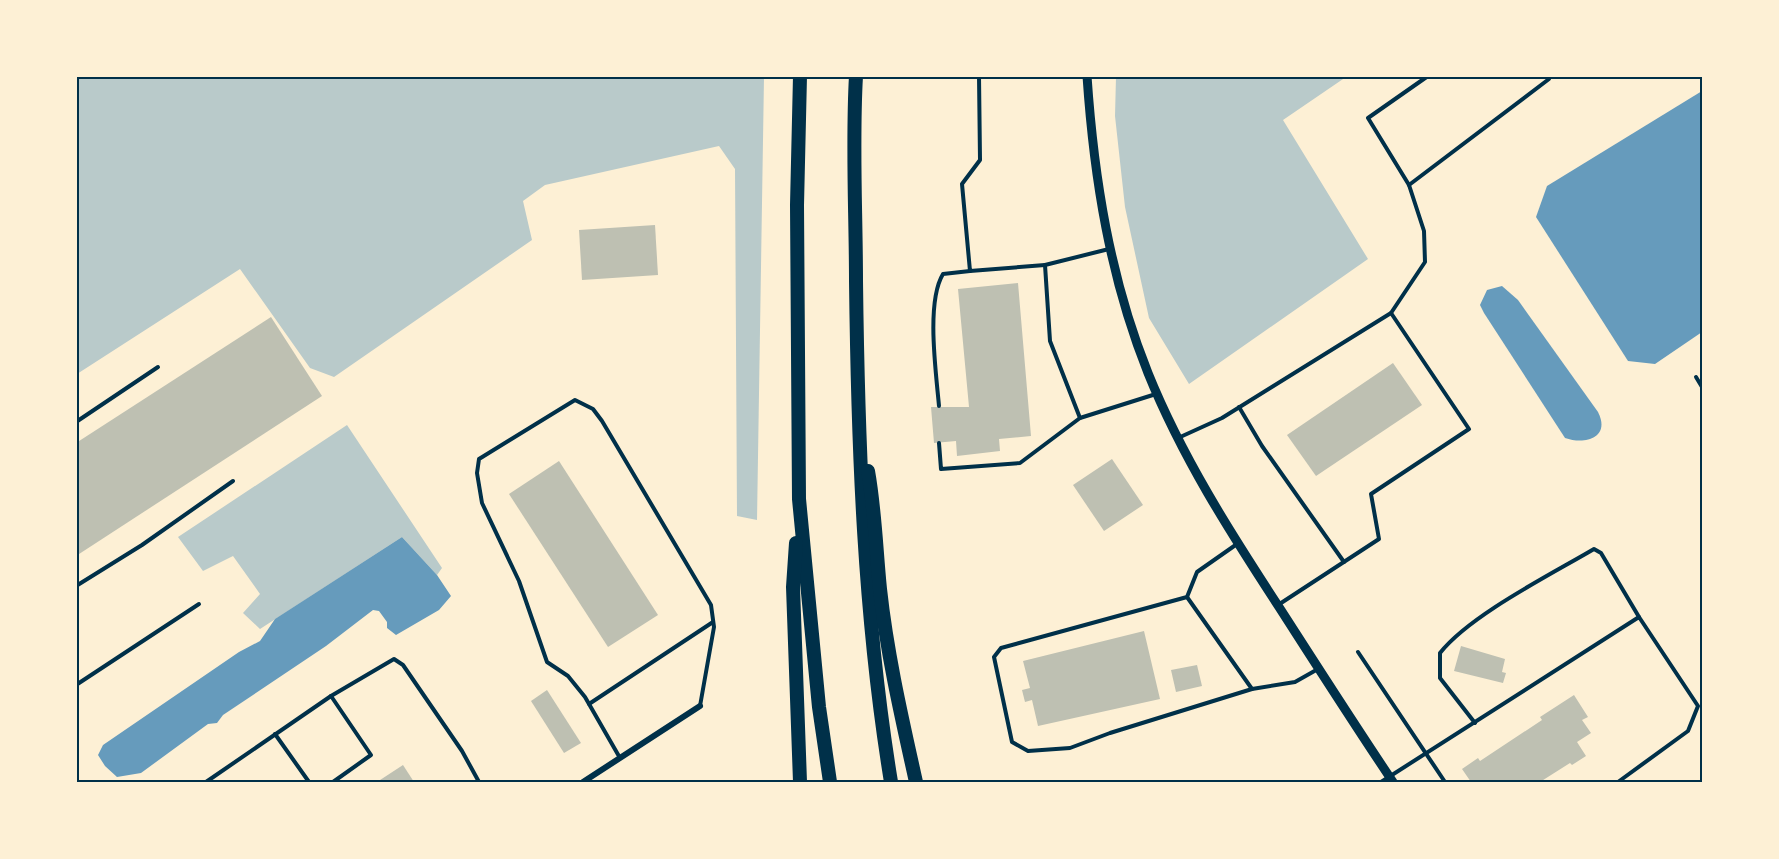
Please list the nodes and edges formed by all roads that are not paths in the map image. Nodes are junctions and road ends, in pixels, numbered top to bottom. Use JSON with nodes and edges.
{"nodes":[{"id":1,"x":800,"y":76,"type":"edge"},
{"id":2,"x":856,"y":76,"type":"edge"},
{"id":3,"x":979,"y":76,"type":"edge"},
{"id":4,"x":1087,"y":76,"type":"edge"},
{"id":5,"x":1428,"y":76,"type":"edge"},
{"id":6,"x":1548,"y":76,"type":"edge"},
{"id":7,"x":1409,"y":185,"type":"junction"},
{"id":8,"x":1109,"y":249,"type":"junction"},
{"id":9,"x":1045,"y":265,"type":"junction"},
{"id":10,"x":970,"y":271,"type":"junction"},
{"id":11,"x":1391,"y":313,"type":"junction"},
{"id":12,"x":158,"y":367,"type":"dead end"},
{"id":13,"x":1696,"y":377,"type":"dead end"},
{"id":14,"x":1702,"y":387,"type":"edge"},
{"id":15,"x":1157,"y":394,"type":"junction"},
{"id":16,"x":939,"y":406,"type":"dead end"},
{"id":17,"x":1239,"y":407,"type":"junction"},
{"id":18,"x":857,"y":415,"type":"junction"},
{"id":19,"x":1080,"y":418,"type":"junction"},
{"id":20,"x":76,"y":422,"type":"edge"},
{"id":21,"x":1178,"y":438,"type":"junction"},
{"id":22,"x":939,"y":443,"type":"dead end"},
{"id":23,"x":233,"y":481,"type":"dead end"},
{"id":24,"x":799,"y":499,"type":"junction"},
{"id":25,"x":1238,"y":544,"type":"junction"},
{"id":26,"x":1344,"y":562,"type":"junction"},
{"id":27,"x":76,"y":586,"type":"edge"},
{"id":28,"x":1187,"y":597,"type":"junction"},
{"id":29,"x":199,"y":604,"type":"dead end"},
{"id":30,"x":1278,"y":606,"type":"junction"},
{"id":31,"x":1639,"y":617,"type":"junction"},
{"id":32,"x":713,"y":622,"type":"junction"},
{"id":33,"x":1358,"y":652,"type":"dead end"},
{"id":34,"x":1319,"y":669,"type":"junction"},
{"id":35,"x":76,"y":685,"type":"edge"},
{"id":36,"x":1252,"y":689,"type":"junction"},
{"id":37,"x":332,"y":696,"type":"junction"},
{"id":38,"x":589,"y":704,"type":"junction"},
{"id":39,"x":700,"y":706,"type":"joint"},
{"id":40,"x":1475,"y":723,"type":"junction"},
{"id":41,"x":274,"y":734,"type":"junction"},
{"id":42,"x":1426,"y":754,"type":"junction"},
{"id":43,"x":620,"y":758,"type":"junction"},
{"id":44,"x":1388,"y":781,"type":"edge"},
{"id":45,"x":206,"y":783,"type":"edge"},
{"id":46,"x":309,"y":783,"type":"edge"},
{"id":47,"x":333,"y":783,"type":"edge"},
{"id":48,"x":479,"y":783,"type":"edge"},
{"id":49,"x":582,"y":783,"type":"edge"},
{"id":50,"x":800,"y":783,"type":"edge"},
{"id":51,"x":830,"y":783,"type":"edge"},
{"id":52,"x":891,"y":783,"type":"edge"},
{"id":53,"x":916,"y":783,"type":"edge"},
{"id":54,"x":1445,"y":783,"type":"edge"},
{"id":55,"x":1618,"y":783,"type":"edge"}],
"edges":[{"from":1,"to":24,"type":"highway"},
{"from":2,"to":18,"type":"highway"},
{"from":3,"to":10,"type":"lane"},
{"from":4,"to":8,"type":"street"},
{"from":5,"to":7,"type":"lane"},
{"from":6,"to":7,"type":"lane"},
{"from":7,"to":11,"type":"lane"},
{"from":8,"to":9,"type":"lane"},
{"from":8,"to":15,"type":"street"},
{"from":9,"to":10,"type":"lane"},
{"from":9,"to":19,"type":"lane"},
{"from":10,"to":16,"type":"lane"},
{"from":11,"to":17,"type":"lane"},
{"from":11,"to":26,"type":"lane"},
{"from":12,"to":20,"type":"lane"},
{"from":13,"to":14,"type":"lane"},
{"from":15,"to":19,"type":"lane"},
{"from":15,"to":21,"type":"street"},
{"from":17,"to":21,"type":"lane"},
{"from":17,"to":26,"type":"lane"},
{"from":18,"to":52,"type":"highway"},
{"from":18,"to":53,"type":"highway"},
{"from":19,"to":22,"type":"lane"},
{"from":21,"to":25,"type":"street"},
{"from":23,"to":27,"type":"lane"},
{"from":24,"to":50,"type":"highway"},
{"from":24,"to":51,"type":"highway"},
{"from":25,"to":28,"type":"lane"},
{"from":25,"to":30,"type":"street"},
{"from":26,"to":30,"type":"lane"},
{"from":28,"to":36,"type":"lane"},
{"from":28,"to":36,"type":"lane"},
{"from":29,"to":35,"type":"lane"},
{"from":30,"to":34,"type":"street"},
{"from":31,"to":40,"type":"lane"},
{"from":31,"to":40,"type":"lane"},
{"from":31,"to":55,"type":"lane"},
{"from":32,"to":38,"type":"lane"},
{"from":32,"to":38,"type":"lane"},
{"from":32,"to":39,"type":"lane"},
{"from":33,"to":42,"type":"lane"},
{"from":34,"to":36,"type":"lane"},
{"from":34,"to":44,"type":"street"},
{"from":37,"to":41,"type":"lane"},
{"from":37,"to":47,"type":"lane"},
{"from":37,"to":48,"type":"lane"},
{"from":38,"to":43,"type":"lane"},
{"from":39,"to":43,"type":"street"},
{"from":40,"to":42,"type":"lane"},
{"from":41,"to":45,"type":"lane"},
{"from":41,"to":46,"type":"lane"},
{"from":42,"to":44,"type":"lane"},
{"from":42,"to":54,"type":"lane"},
{"from":43,"to":49,"type":"street"}]}
